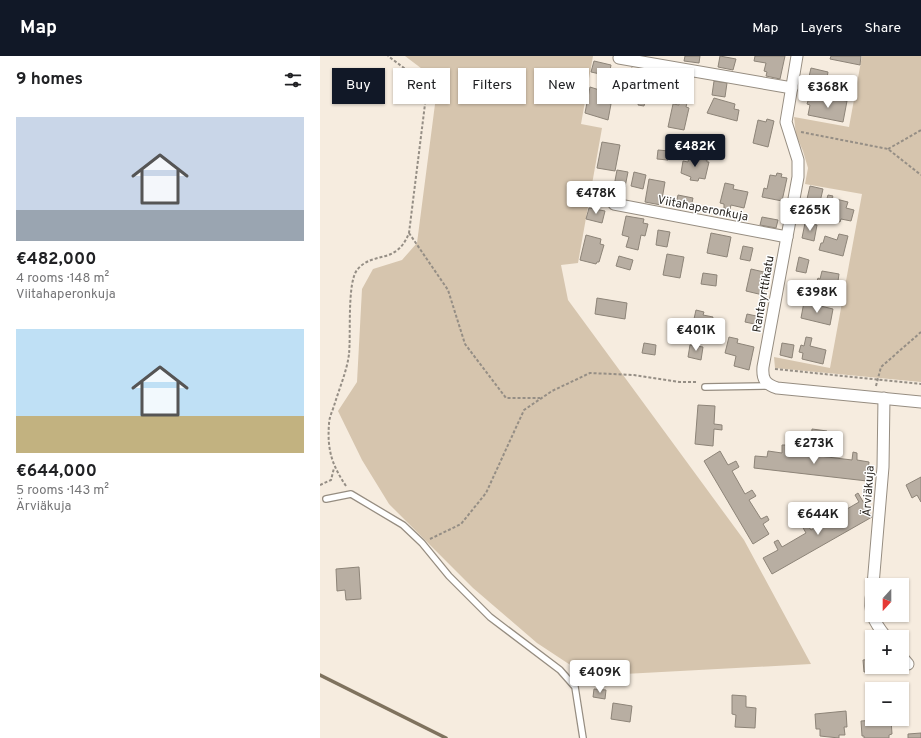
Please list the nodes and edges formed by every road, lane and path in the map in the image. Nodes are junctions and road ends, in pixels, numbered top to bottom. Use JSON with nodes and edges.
{"nodes":[{"id":1,"x":388,"y":56,"type":"edge"},
{"id":2,"x":797,"y":56,"type":"edge"},
{"id":3,"x":620,"y":58,"type":"dead end"},
{"id":4,"x":792,"y":88,"type":"junction"},
{"id":5,"x":787,"y":129,"type":"junction"},
{"id":6,"x":921,"y":130,"type":"edge"},
{"id":7,"x":888,"y":149,"type":"junction"},
{"id":8,"x":921,"y":175,"type":"edge"},
{"id":9,"x":614,"y":204,"type":"dead end"},
{"id":10,"x":409,"y":234,"type":"junction"},
{"id":11,"x":787,"y":237,"type":"junction"},
{"id":12,"x":921,"y":332,"type":"edge"},
{"id":13,"x":763,"y":367,"type":"junction"},
{"id":14,"x":876,"y":379,"type":"junction"},
{"id":15,"x":703,"y":384,"type":"joint"},
{"id":16,"x":921,"y":384,"type":"edge"},
{"id":17,"x":772,"y":386,"type":"junction"},
{"id":18,"x":879,"y":397,"type":"junction"},
{"id":19,"x":542,"y":398,"type":"junction"},
{"id":20,"x":921,"y":402,"type":"edge"},
{"id":21,"x":334,"y":468,"type":"junction"},
{"id":22,"x":320,"y":485,"type":"edge"},
{"id":23,"x":351,"y":494,"type":"junction"},
{"id":24,"x":326,"y":499,"type":"dead end"},
{"id":25,"x":422,"y":543,"type":"junction"},
{"id":26,"x":874,"y":578,"type":"edge"},
{"id":27,"x":582,"y":738,"type":"edge"}],
"edges":[{"from":1,"to":10,"type":"path"},
{"from":2,"to":4,"type":"street","name":"Rantayrttikatu"},
{"from":3,"to":4,"type":"street"},
{"from":4,"to":5,"type":"street","name":"Rantayrttikatu"},
{"from":5,"to":7,"type":"path"},
{"from":5,"to":11,"type":"street","name":"Rantayrttikatu"},
{"from":6,"to":7,"type":"path"},
{"from":7,"to":8,"type":"path"},
{"from":9,"to":11,"type":"street","name":"Viitahaperonkuja"},
{"from":10,"to":19,"type":"path"},
{"from":10,"to":21,"type":"path"},
{"from":11,"to":13,"type":"street","name":"Rantayrttikatu"},
{"from":12,"to":14,"type":"path"},
{"from":13,"to":14,"type":"path"},
{"from":13,"to":17,"type":"street"},
{"from":14,"to":16,"type":"path"},
{"from":14,"to":18,"type":"path"},
{"from":15,"to":17,"type":"lane"},
{"from":15,"to":19,"type":"path"},
{"from":17,"to":18,"type":"street"},
{"from":18,"to":20,"type":"street"},
{"from":18,"to":26,"type":"street","name":"Ärviäkuja"},
{"from":19,"to":25,"type":"path"},
{"from":21,"to":22,"type":"path"},
{"from":21,"to":23,"type":"path"},
{"from":23,"to":24,"type":"lane"},
{"from":23,"to":25,"type":"lane"},
{"from":25,"to":27,"type":"lane"}]}
